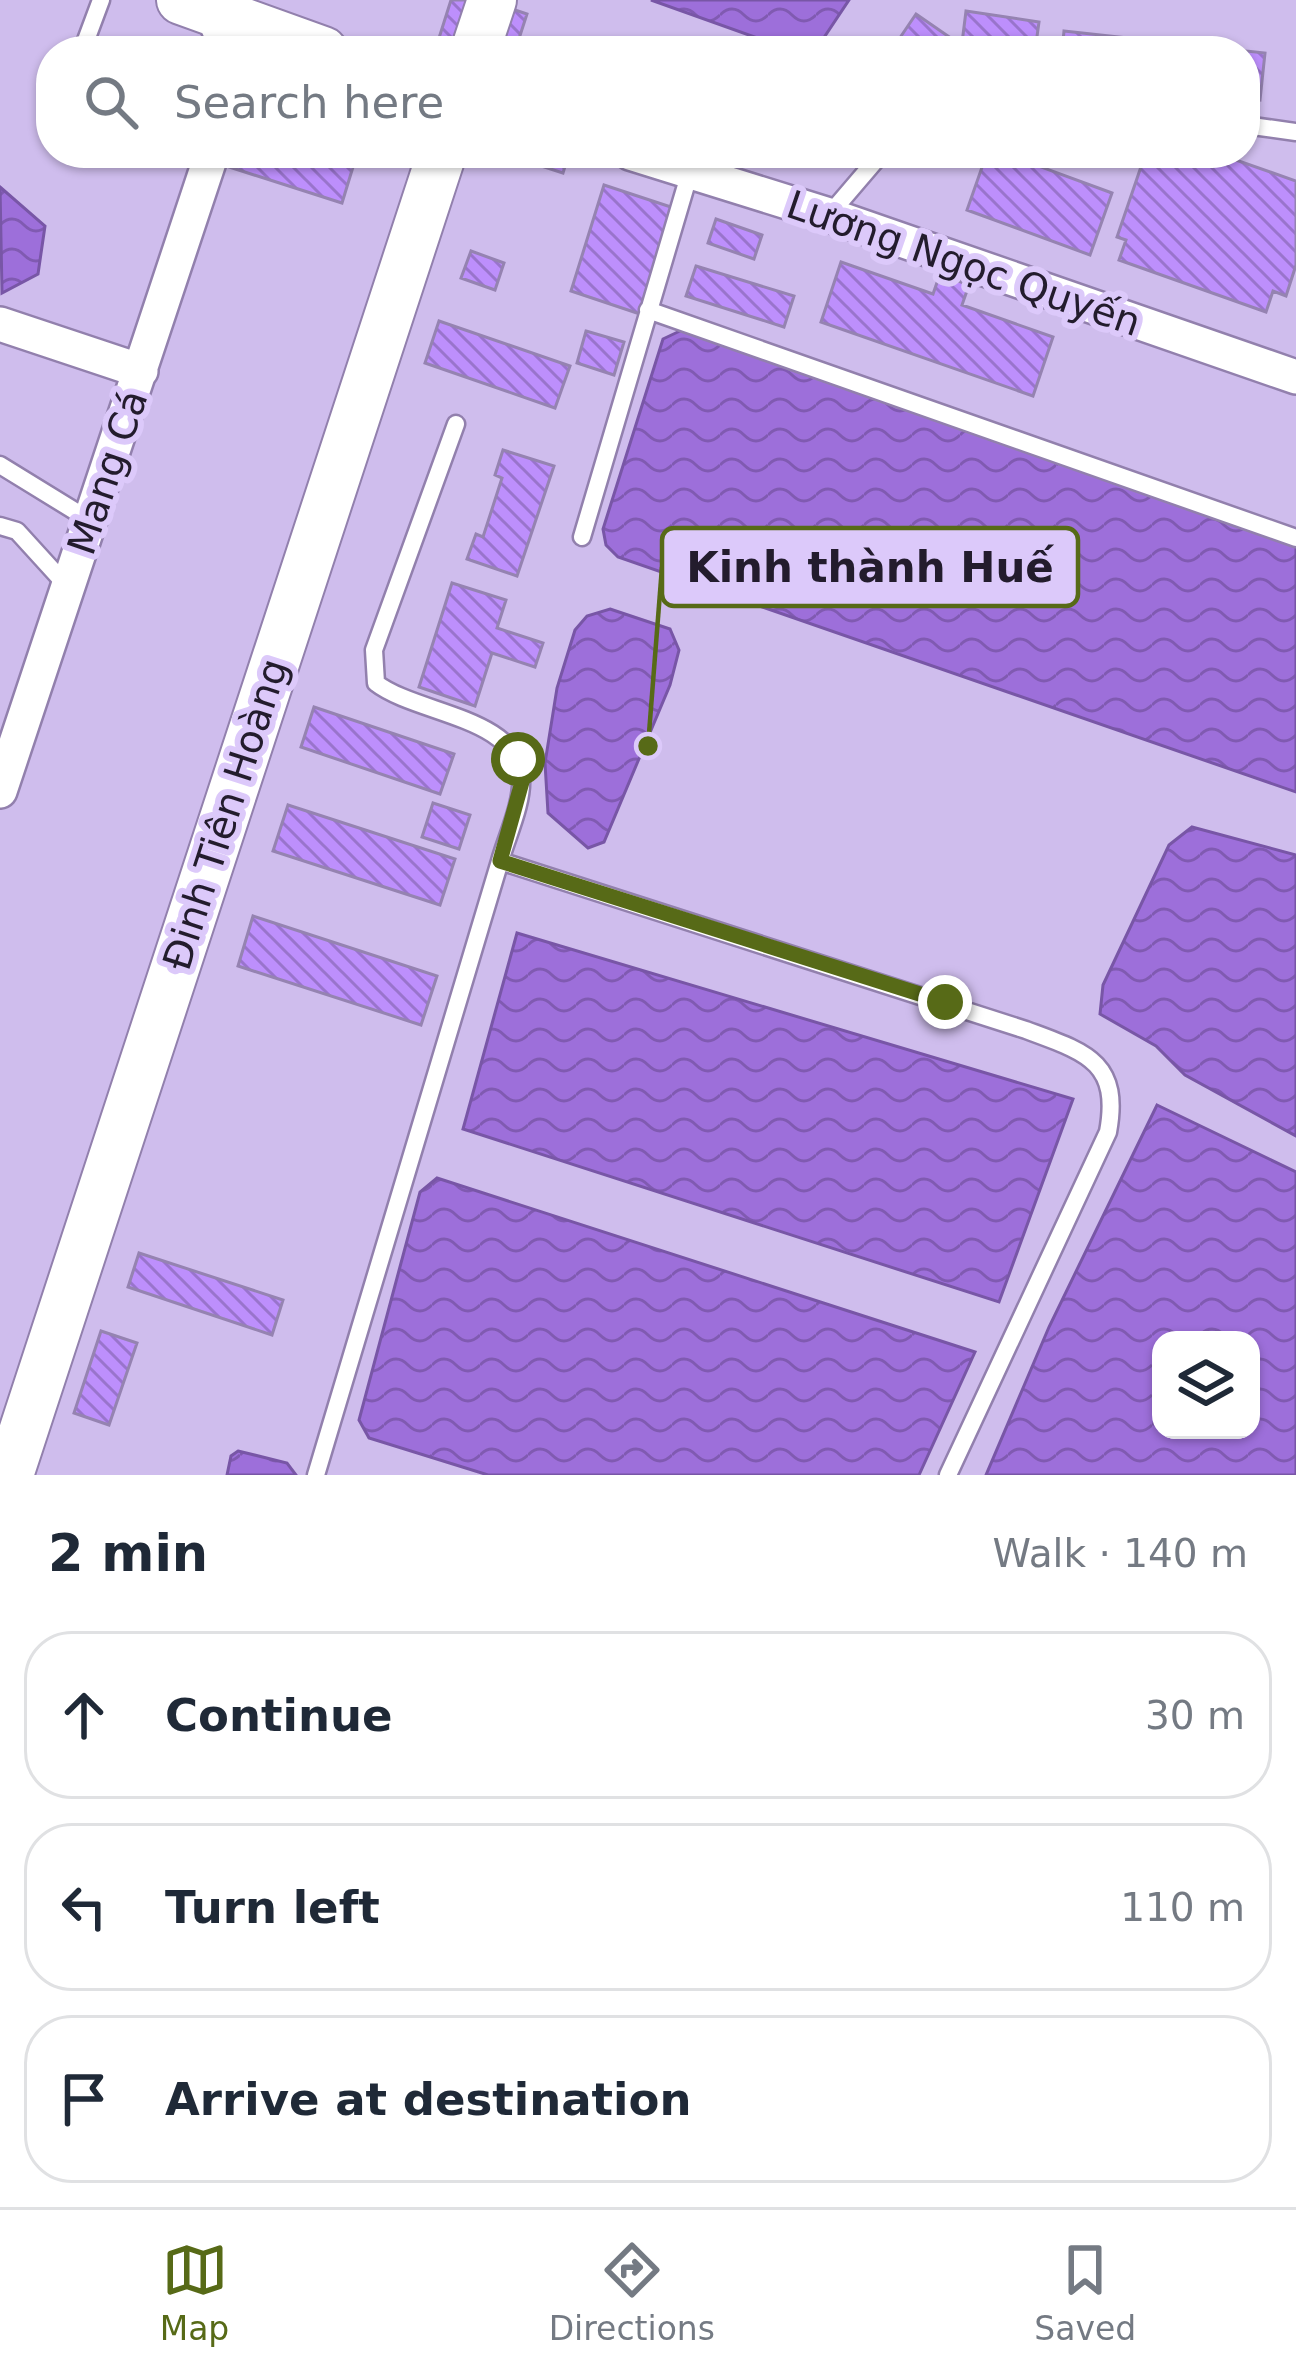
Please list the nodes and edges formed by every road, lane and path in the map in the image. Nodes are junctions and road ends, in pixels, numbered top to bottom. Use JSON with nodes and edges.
{"nodes":[{"id":1,"x":101,"y":0,"type":"edge"},
{"id":2,"x":492,"y":0,"type":"edge"},
{"id":3,"x":207,"y":21,"type":"edge"},
{"id":4,"x":88,"y":36,"type":"edge"},
{"id":5,"x":257,"y":36,"type":"edge"},
{"id":6,"x":480,"y":36,"type":"edge"},
{"id":7,"x":1260,"y":127,"type":"edge"},
{"id":8,"x":1296,"y":132,"type":"edge"},
{"id":9,"x":207,"y":168,"type":"edge"},
{"id":10,"x":437,"y":168,"type":"edge"},
{"id":11,"x":677,"y":168,"type":"edge"},
{"id":12,"x":869,"y":168,"type":"edge"},
{"id":13,"x":690,"y":172,"type":"junction"},
{"id":14,"x":830,"y":215,"type":"junction"},
{"id":15,"x":648,"y":310,"type":"junction"},
{"id":16,"x":0,"y":324,"type":"edge"},
{"id":17,"x":141,"y":370,"type":"junction"},
{"id":18,"x":1296,"y":377,"type":"edge"},
{"id":19,"x":456,"y":424,"type":"dead end"},
{"id":20,"x":0,"y":466,"type":"edge"},
{"id":21,"x":91,"y":521,"type":"junction"},
{"id":22,"x":0,"y":526,"type":"edge"},
{"id":23,"x":582,"y":536,"type":"dead end"},
{"id":24,"x":1296,"y":538,"type":"edge"},
{"id":25,"x":68,"y":588,"type":"junction"},
{"id":26,"x":4,"y":766,"type":"edge"},
{"id":27,"x":500,"y":861,"type":"junction"},
{"id":28,"x":9,"y":1475,"type":"edge"},
{"id":29,"x":316,"y":1475,"type":"edge"},
{"id":30,"x":948,"y":1475,"type":"edge"}],
"edges":[{"from":1,"to":4,"type":"lane"},
{"from":2,"to":6,"type":"main road"},
{"from":3,"to":5,"type":"main road"},
{"from":7,"to":8,"type":"lane"},
{"from":9,"to":17,"type":"street","name":"Mang Cá"},
{"from":10,"to":28,"type":"main road","name":"Đinh Tiên Hoàng"},
{"from":11,"to":13,"type":"street","name":"Lương Ngọc Quyến"},
{"from":12,"to":14,"type":"lane"},
{"from":13,"to":14,"type":"street","name":"Lương Ngọc Quyến"},
{"from":13,"to":15,"type":"lane"},
{"from":14,"to":18,"type":"street","name":"Lương Ngọc Quyến"},
{"from":15,"to":23,"type":"lane"},
{"from":15,"to":24,"type":"lane"},
{"from":16,"to":17,"type":"street"},
{"from":17,"to":21,"type":"street","name":"Mang Cá"},
{"from":19,"to":27,"type":"lane"},
{"from":20,"to":21,"type":"lane"},
{"from":21,"to":25,"type":"street","name":"Mang Cá"},
{"from":22,"to":25,"type":"lane"},
{"from":25,"to":26,"type":"street","name":"Mang Cá"},
{"from":27,"to":29,"type":"lane"},
{"from":27,"to":30,"type":"lane"}]}
